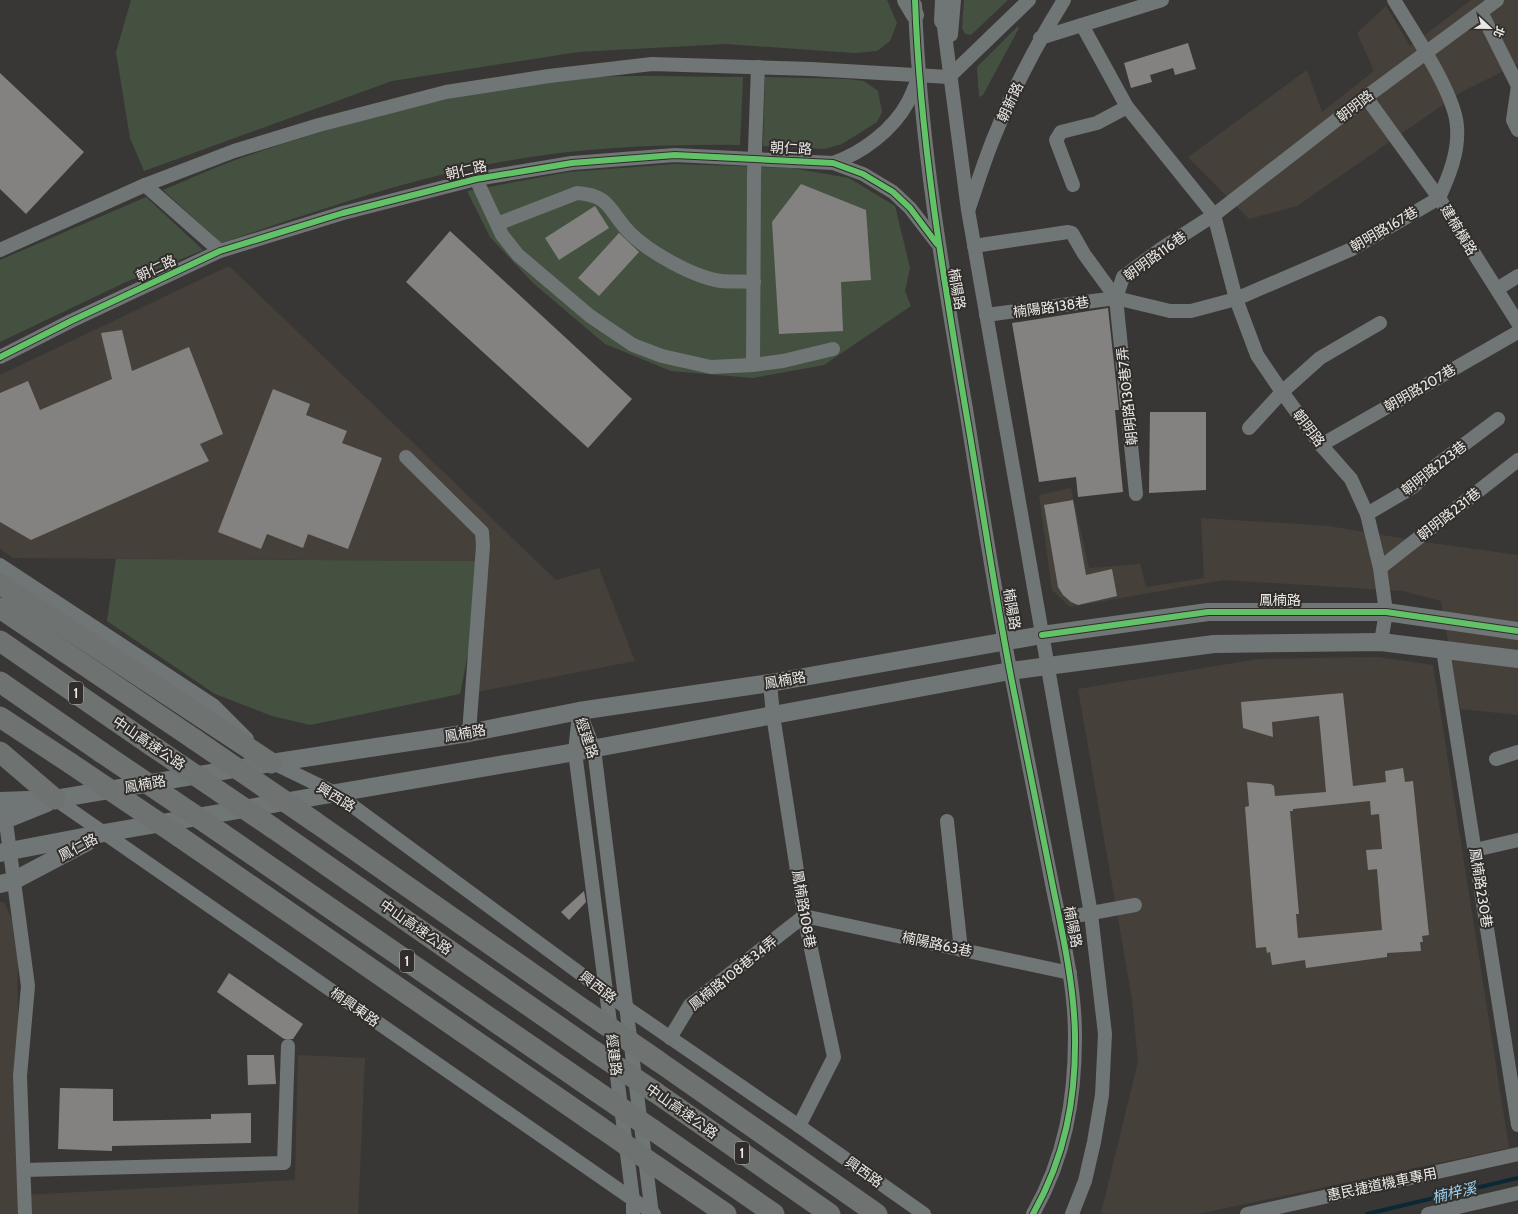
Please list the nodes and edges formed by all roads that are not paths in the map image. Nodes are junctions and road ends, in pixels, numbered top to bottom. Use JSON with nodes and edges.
{"nodes":[{"id":1,"x":943,"y":0,"type":"edge"},
{"id":2,"x":954,"y":0,"type":"edge"},
{"id":3,"x":1029,"y":0,"type":"edge"},
{"id":4,"x":1064,"y":0,"type":"edge"},
{"id":5,"x":1162,"y":0,"type":"edge"},
{"id":6,"x":1394,"y":0,"type":"edge"},
{"id":7,"x":1497,"y":0,"type":"edge"},
{"id":8,"x":912,"y":5,"type":"edge"},
{"id":9,"x":1481,"y":12,"type":"junction"},
{"id":10,"x":942,"y":21,"type":"joint"},
{"id":11,"x":1082,"y":25,"type":"junction"},
{"id":12,"x":1040,"y":38,"type":"junction"},
{"id":13,"x":1425,"y":53,"type":"junction"},
{"id":14,"x":758,"y":67,"type":"junction"},
{"id":15,"x":919,"y":77,"type":"junction"},
{"id":16,"x":949,"y":77,"type":"junction"},
{"id":17,"x":1518,"y":86,"type":"edge"},
{"id":18,"x":1366,"y":97,"type":"junction"},
{"id":19,"x":1127,"y":107,"type":"junction"},
{"id":20,"x":1518,"y":130,"type":"edge"},
{"id":21,"x":755,"y":162,"type":"junction"},
{"id":22,"x":833,"y":163,"type":"junction"},
{"id":23,"x":476,"y":179,"type":"junction"},
{"id":24,"x":1073,"y":184,"type":"dead end"},
{"id":25,"x":145,"y":185,"type":"junction"},
{"id":26,"x":1439,"y":198,"type":"junction"},
{"id":27,"x":968,"y":210,"type":"junction"},
{"id":28,"x":1214,"y":215,"type":"junction"},
{"id":29,"x":497,"y":224,"type":"junction"},
{"id":30,"x":938,"y":244,"type":"junction"},
{"id":31,"x":974,"y":246,"type":"junction"},
{"id":32,"x":0,"y":250,"type":"edge"},
{"id":33,"x":220,"y":251,"type":"junction"},
{"id":34,"x":1518,"y":276,"type":"edge"},
{"id":35,"x":754,"y":282,"type":"junction"},
{"id":36,"x":1497,"y":289,"type":"junction"},
{"id":37,"x":1116,"y":298,"type":"junction"},
{"id":38,"x":1236,"y":299,"type":"junction"},
{"id":39,"x":986,"y":316,"type":"junction"},
{"id":40,"x":1380,"y":323,"type":"dead end"},
{"id":41,"x":1518,"y":323,"type":"edge"},
{"id":42,"x":1518,"y":332,"type":"edge"},
{"id":43,"x":833,"y":349,"type":"dead end"},
{"id":44,"x":0,"y":357,"type":"edge"},
{"id":45,"x":753,"y":365,"type":"junction"},
{"id":46,"x":1282,"y":392,"type":"junction"},
{"id":47,"x":1498,"y":419,"type":"dead end"},
{"id":48,"x":1249,"y":428,"type":"dead end"},
{"id":49,"x":1321,"y":445,"type":"junction"},
{"id":50,"x":406,"y":457,"type":"dead end"},
{"id":51,"x":1518,"y":460,"type":"edge"},
{"id":52,"x":1136,"y":494,"type":"dead end"},
{"id":53,"x":1367,"y":514,"type":"junction"},
{"id":54,"x":0,"y":565,"type":"edge"},
{"id":55,"x":1380,"y":568,"type":"junction"},
{"id":56,"x":0,"y":584,"type":"edge"},
{"id":57,"x":0,"y":608,"type":"edge"},
{"id":58,"x":1386,"y":612,"type":"junction"},
{"id":59,"x":1518,"y":631,"type":"edge"},
{"id":60,"x":1042,"y":635,"type":"junction"},
{"id":61,"x":0,"y":641,"type":"edge"},
{"id":62,"x":1005,"y":642,"type":"junction"},
{"id":63,"x":1381,"y":642,"type":"junction"},
{"id":64,"x":1443,"y":650,"type":"junction"},
{"id":65,"x":1518,"y":659,"type":"edge"},
{"id":66,"x":1046,"y":666,"type":"junction"},
{"id":67,"x":1010,"y":671,"type":"junction"},
{"id":68,"x":0,"y":682,"type":"edge"},
{"id":69,"x":770,"y":683,"type":"junction"},
{"id":70,"x":579,"y":711,"type":"junction"},
{"id":71,"x":773,"y":715,"type":"junction"},
{"id":72,"x":0,"y":717,"type":"edge"},
{"id":73,"x":469,"y":733,"type":"junction"},
{"id":74,"x":594,"y":749,"type":"junction"},
{"id":75,"x":0,"y":752,"type":"edge"},
{"id":76,"x":575,"y":752,"type":"junction"},
{"id":77,"x":1518,"y":752,"type":"edge"},
{"id":78,"x":1496,"y":758,"type":"dead end"},
{"id":79,"x":271,"y":763,"type":"junction"},
{"id":80,"x":336,"y":793,"type":"junction"},
{"id":81,"x":55,"y":799,"type":"junction"},
{"id":82,"x":2,"y":800,"type":"edge"},
{"id":83,"x":3,"y":821,"type":"edge"},
{"id":84,"x":947,"y":821,"type":"dead end"},
{"id":85,"x":104,"y":833,"type":"junction"},
{"id":86,"x":1518,"y":840,"type":"edge"},
{"id":87,"x":1475,"y":850,"type":"junction"},
{"id":88,"x":5,"y":852,"type":"edge"},
{"id":89,"x":7,"y":882,"type":"edge"},
{"id":90,"x":1135,"y":906,"type":"dead end"},
{"id":91,"x":1091,"y":914,"type":"junction"},
{"id":92,"x":804,"y":916,"type":"junction"},
{"id":93,"x":1060,"y":919,"type":"junction"},
{"id":94,"x":961,"y":950,"type":"junction"},
{"id":95,"x":1070,"y":973,"type":"junction"},
{"id":96,"x":606,"y":992,"type":"junction"},
{"id":97,"x":627,"y":1008,"type":"junction"},
{"id":98,"x":670,"y":1038,"type":"junction"},
{"id":99,"x":288,"y":1046,"type":"dead end"},
{"id":100,"x":1518,"y":1125,"type":"edge"},
{"id":101,"x":799,"y":1126,"type":"junction"},
{"id":102,"x":1518,"y":1154,"type":"edge"},
{"id":103,"x":24,"y":1170,"type":"junction"},
{"id":104,"x":1518,"y":1192,"type":"edge"},
{"id":105,"x":633,"y":1200,"type":"junction"},
{"id":106,"x":653,"y":1213,"type":"edge"},
{"id":107,"x":1075,"y":1213,"type":"edge"},
{"id":108,"x":26,"y":1214,"type":"edge"},
{"id":109,"x":633,"y":1214,"type":"edge"},
{"id":110,"x":726,"y":1214,"type":"edge"},
{"id":111,"x":774,"y":1214,"type":"edge"},
{"id":112,"x":830,"y":1214,"type":"edge"},
{"id":113,"x":877,"y":1214,"type":"edge"},
{"id":114,"x":924,"y":1214,"type":"edge"},
{"id":115,"x":1033,"y":1214,"type":"edge"},
{"id":116,"x":1247,"y":1214,"type":"edge"},
{"id":117,"x":1428,"y":1214,"type":"edge"}],
"edges":[{"from":1,"to":10,"type":"main road"},
{"from":2,"to":16,"type":"street"},
{"from":3,"to":16,"type":"street"},
{"from":4,"to":12,"type":"street","name":"朝新路"},
{"from":5,"to":11,"type":"street"},
{"from":6,"to":13,"type":"street","name":"建楠橫路"},
{"from":7,"to":9,"type":"street","name":"朝明路"},
{"from":8,"to":15,"type":"street","name":"楠陽路"},
{"from":9,"to":13,"type":"street","name":"朝明路"},
{"from":9,"to":17,"type":"street"},
{"from":10,"to":16,"type":"street","name":"楠陽路"},
{"from":11,"to":12,"type":"street"},
{"from":11,"to":19,"type":"street","name":"朝明路"},
{"from":12,"to":27,"type":"street","name":"朝新路"},
{"from":13,"to":18,"type":"street","name":"朝明路"},
{"from":13,"to":26,"type":"street","name":"建楠橫路"},
{"from":14,"to":15,"type":"street"},
{"from":14,"to":21,"type":"street"},
{"from":14,"to":25,"type":"street"},
{"from":15,"to":16,"type":"street"},
{"from":15,"to":22,"type":"street"},
{"from":15,"to":30,"type":"street","name":"楠陽路"},
{"from":16,"to":27,"type":"street","name":"楠陽路"},
{"from":17,"to":20,"type":"street"},
{"from":18,"to":26,"type":"street"},
{"from":18,"to":28,"type":"street","name":"朝明路"},
{"from":19,"to":24,"type":"street"},
{"from":19,"to":28,"type":"street","name":"朝明路"},
{"from":21,"to":22,"type":"street","name":"朝仁路"},
{"from":21,"to":23,"type":"street","name":"朝仁路"},
{"from":21,"to":35,"type":"street"},
{"from":22,"to":30,"type":"street","name":"朝仁路"},
{"from":23,"to":29,"type":"street"},
{"from":23,"to":33,"type":"street","name":"朝仁路"},
{"from":25,"to":32,"type":"street"},
{"from":25,"to":33,"type":"street"},
{"from":26,"to":36,"type":"street","name":"建楠橫路"},
{"from":26,"to":38,"type":"street","name":"朝明路167巷"},
{"from":27,"to":31,"type":"street","name":"楠陽路"},
{"from":28,"to":37,"type":"street","name":"朝明路116巷"},
{"from":28,"to":38,"type":"street","name":"朝明路"},
{"from":29,"to":35,"type":"street"},
{"from":29,"to":45,"type":"street"},
{"from":30,"to":62,"type":"street","name":"楠陽路"},
{"from":31,"to":37,"type":"street","name":"朝明路116巷"},
{"from":31,"to":39,"type":"street","name":"楠陽路"},
{"from":33,"to":44,"type":"street","name":"朝仁路"},
{"from":34,"to":36,"type":"street"},
{"from":35,"to":45,"type":"street"},
{"from":36,"to":41,"type":"street","name":"建楠橫路"},
{"from":37,"to":38,"type":"street","name":"朝明路167巷"},
{"from":37,"to":39,"type":"street","name":"楠陽路138巷"},
{"from":37,"to":52,"type":"street","name":"朝明路130巷7弄"},
{"from":38,"to":46,"type":"street","name":"朝明路"},
{"from":39,"to":60,"type":"street","name":"楠陽路"},
{"from":40,"to":46,"type":"street"},
{"from":42,"to":49,"type":"street","name":"朝明路207巷"},
{"from":43,"to":45,"type":"street"},
{"from":46,"to":48,"type":"street"},
{"from":46,"to":49,"type":"street","name":"朝明路"},
{"from":47,"to":53,"type":"street","name":"朝明路223巷"},
{"from":49,"to":53,"type":"street","name":"朝明路"},
{"from":50,"to":73,"type":"street"},
{"from":51,"to":55,"type":"street","name":"朝明路231巷"},
{"from":53,"to":55,"type":"street","name":"朝明路"},
{"from":54,"to":79,"type":"street","name":"興西路"},
{"from":55,"to":58,"type":"street","name":"朝明路"},
{"from":56,"to":79,"type":"highway"},
{"from":57,"to":113,"type":"highway","bridge":true},
{"from":58,"to":59,"type":"main road","name":"鳳楠路"},
{"from":58,"to":60,"type":"main road","name":"鳳楠路"},
{"from":58,"to":63,"type":"street","name":"朝明路"},
{"from":60,"to":62,"type":"main road","name":"鳳楠路"},
{"from":60,"to":66,"type":"street","name":"楠陽路"},
{"from":61,"to":112,"type":"highway","name":"中山高速公路","number":"1","bridge":true},
{"from":62,"to":67,"type":"street","name":"楠陽路"},
{"from":62,"to":69,"type":"main road","name":"鳳楠路"},
{"from":63,"to":64,"type":"main road"},
{"from":63,"to":66,"type":"main road"},
{"from":64,"to":65,"type":"main road"},
{"from":64,"to":87,"type":"street","name":"鳳楠路230巷"},
{"from":66,"to":67,"type":"main road"},
{"from":66,"to":91,"type":"street","name":"楠陽路"},
{"from":67,"to":71,"type":"main road"},
{"from":67,"to":93,"type":"street","name":"楠陽路"},
{"from":68,"to":111,"type":"highway","number":"1","bridge":true},
{"from":69,"to":70,"type":"main road","name":"鳳楠路"},
{"from":69,"to":71,"type":"street","name":"鳳楠路108巷"},
{"from":70,"to":73,"type":"main road","name":"鳳楠路"},
{"from":70,"to":74,"type":"street","name":"經建路"},
{"from":70,"to":76,"type":"street","name":"經建路"},
{"from":71,"to":74,"type":"main road"},
{"from":71,"to":92,"type":"street","name":"鳳楠路108巷"},
{"from":72,"to":110,"type":"highway","bridge":true},
{"from":73,"to":79,"type":"main road","name":"鳳楠路"},
{"from":74,"to":76,"type":"main road"},
{"from":74,"to":97,"type":"street","name":"經建路"},
{"from":75,"to":81,"type":"highway"},
{"from":76,"to":80,"type":"main road"},
{"from":76,"to":96,"type":"street","name":"經建路"},
{"from":77,"to":78,"type":"street"},
{"from":79,"to":80,"type":"street","name":"興西路"},
{"from":79,"to":81,"type":"main road","name":"鳳楠路"},
{"from":80,"to":85,"type":"main road"},
{"from":80,"to":96,"type":"street","name":"興西路"},
{"from":81,"to":82,"type":"main road"},
{"from":81,"to":83,"type":"main road"},
{"from":81,"to":85,"type":"street","name":"楠興東路"},
{"from":82,"to":83,"type":"street"},
{"from":83,"to":88,"type":"street"},
{"from":84,"to":94,"type":"street"},
{"from":85,"to":88,"type":"main road","name":"鳳仁路"},
{"from":85,"to":89,"type":"main road","name":"鳳仁路"},
{"from":85,"to":105,"type":"street","name":"楠興東路"},
{"from":86,"to":87,"type":"street"},
{"from":87,"to":100,"type":"street","name":"鳳楠路230巷"},
{"from":88,"to":89,"type":"street"},
{"from":89,"to":103,"type":"street"},
{"from":90,"to":91,"type":"street"},
{"from":91,"to":93,"type":"street"},
{"from":91,"to":107,"type":"street","name":"楠陽路"},
{"from":92,"to":94,"type":"street","name":"楠陽路63巷"},
{"from":92,"to":98,"type":"street","name":"鳳楠路108巷34弄"},
{"from":92,"to":101,"type":"street","name":"鳳楠路108巷"},
{"from":93,"to":95,"type":"street","name":"楠陽路"},
{"from":94,"to":95,"type":"street","name":"楠陽路63巷"},
{"from":95,"to":115,"type":"street","name":"楠陽路"},
{"from":96,"to":97,"type":"street","name":"興西路"},
{"from":96,"to":105,"type":"street","name":"經建路"},
{"from":97,"to":98,"type":"street","name":"興西路"},
{"from":97,"to":106,"type":"street","name":"經建路"},
{"from":98,"to":101,"type":"street","name":"興西路"},
{"from":99,"to":103,"type":"street"},
{"from":101,"to":114,"type":"street","name":"興西路"},
{"from":102,"to":116,"type":"street","name":"惠民捷道機車專用"},
{"from":103,"to":108,"type":"street"},
{"from":104,"to":117,"type":"street"},
{"from":105,"to":106,"type":"street","name":"楠興東路"},
{"from":105,"to":109,"type":"street","name":"經建路"}]}
